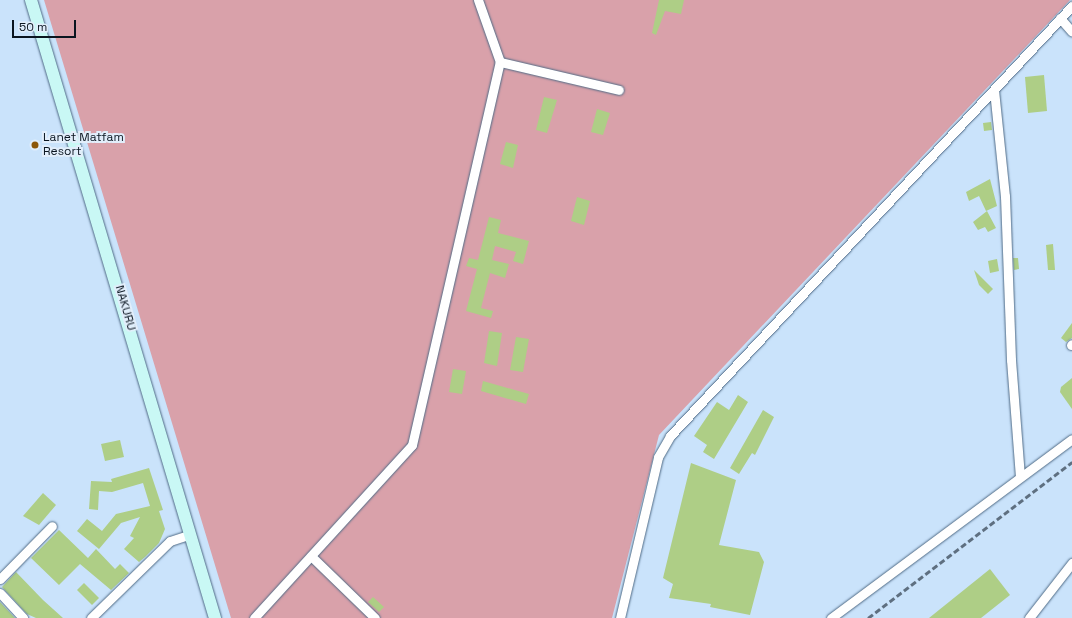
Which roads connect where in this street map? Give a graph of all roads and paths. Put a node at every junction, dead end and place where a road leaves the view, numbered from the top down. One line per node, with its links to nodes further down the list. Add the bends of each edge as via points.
1 (31, 0): 12 (main road, NAKURU)
2 (478, 0): 6 (street)
3 (1072, 6): 4 (street)
4 (1060, 18): 5 (street); 8 (street)
5 (1072, 32)
6 (500, 62): 7 (street); 13 (street, via 412,445)
7 (618, 90)
8 (994, 90): 10 (street, via 1005,196 1011,360); 22 (street, via 662,447)
9 (1072, 439): 10 (street)
10 (1020, 476): 23 (street)
11 (52, 526): 15 (street)
12 (189, 535): 18 (street, via 170,541); 19 (main road, NAKURU)
13 (311, 556): 20 (street); 21 (street)
14 (1072, 562): 24 (street)
15 (0, 579)
16 (0, 593): 17 (street)
17 (23, 618)
18 (91, 618)
19 (215, 618)
20 (254, 618)
21 (375, 618)
22 (620, 618)
23 (831, 618)
24 (1029, 618)

